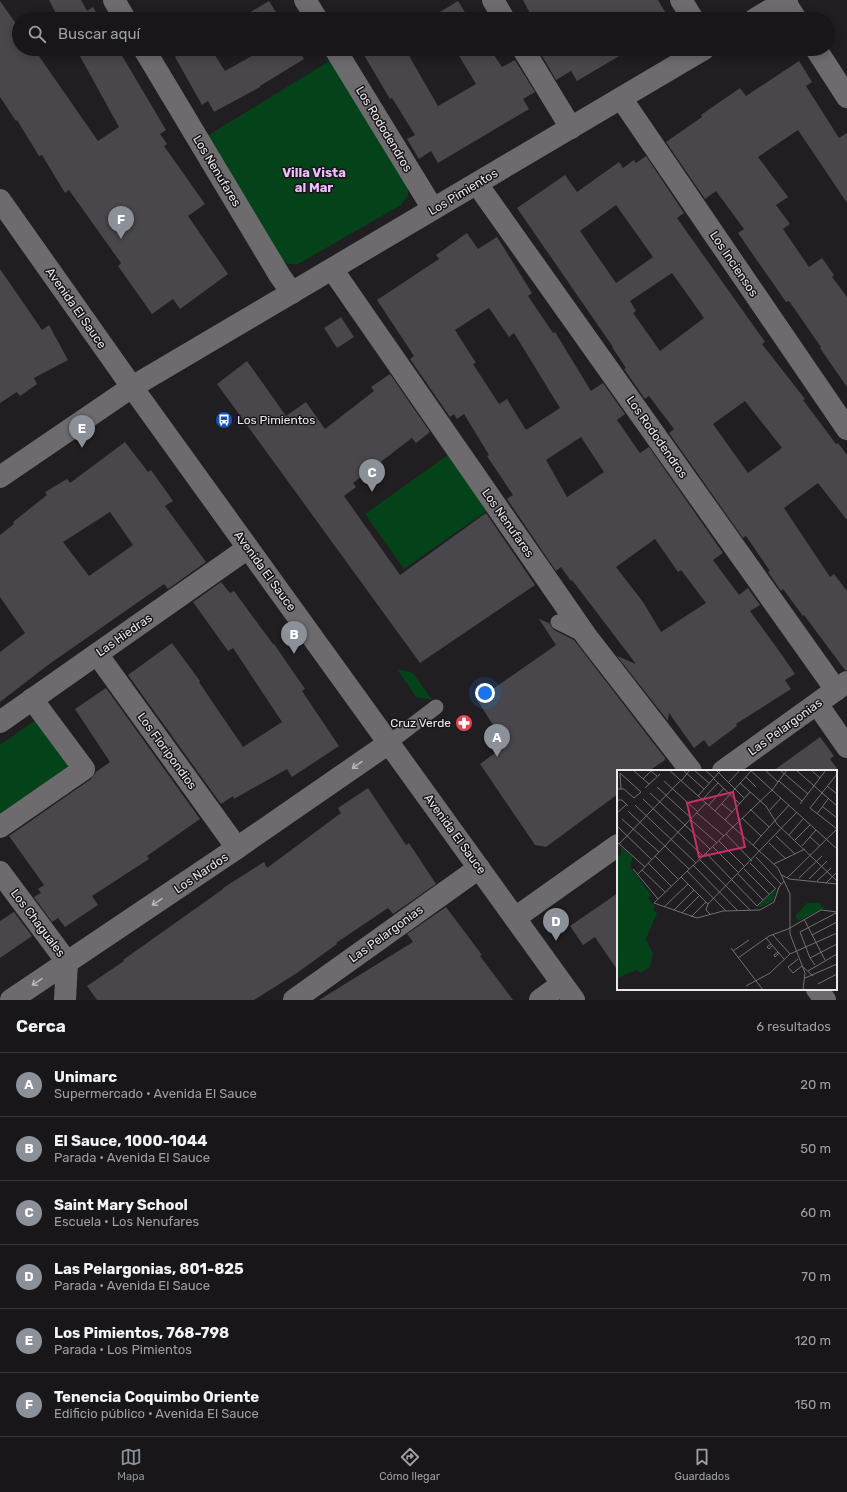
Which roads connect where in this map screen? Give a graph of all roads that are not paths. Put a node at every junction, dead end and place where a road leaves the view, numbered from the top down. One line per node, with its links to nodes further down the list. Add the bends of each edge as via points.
1 (114, 0): 6 (street)
2 (305, 0): 7 (street)
3 (493, 0): 8 (street)
4 (682, 0): 9 (street)
5 (790, 7): 10 (street)
6 (121, 12)
7 (313, 12)
8 (500, 12)
9 (689, 12)
10 (775, 12)
11 (148, 56): 23 (street, Los Nenufares)
12 (339, 56): 21 (street, Los Rododendros)
13 (527, 56): 18 (street)
14 (692, 56): 17 (street, Los Pimientos)
15 (821, 56): 16 (street)
16 (847, 97)
17 (621, 98): 18 (street, Los Pimientos); 25 (street, Los Inciensos)
18 (571, 128): 19 (street, Los Pimientos)
19 (477, 184): 21 (street, Los Pimientos); 31 (street, Los Rododendros)
20 (0, 200): 24 (street, Avenida El Sauce)
21 (433, 209): 22 (street, Los Pimientos)
22 (332, 269): 23 (street, Los Pimientos); 29 (street, Los Nenufares)
23 (292, 293): 24 (street, Los Pimientos)
24 (132, 387): 26 (street, Los Pimientos); 27 (street, Avenida El Sauce)
25 (847, 429)
26 (0, 477)
27 (248, 548): 30 (street, Las Hiedras); 36 (street, Avenida El Sauce)
28 (558, 622): 29 (lane)
29 (587, 637): 38 (street, Los Nenufares)
30 (97, 654): 32 (street, Las Hiedras); 42 (street, Los Floripondios)
31 (842, 686): 33 (street, Las Pelargonias)
32 (32, 700): 35 (street, Las Hiedras); 40 (street, via 84,769)
33 (817, 704): 37 (street); 39 (street, Las Pelargonias)
34 (436, 707): 36 (lane)
35 (0, 722)
36 (388, 743): 42 (street, Los Nardos, one-way to 42); 43 (street, Avenida El Sauce)
37 (847, 746)
38 (689, 770)
39 (724, 770)
40 (0, 827)
41 (617, 846): 45 (street)
42 (237, 848): 46 (street, Los Nardos, one-way to 46)
43 (479, 868): 45 (street, Avenida El Sauce); 51 (street, Las Pelargonias)
44 (0, 872): 46 (street, Los Chaguales)
45 (515, 918): 48 (street, Avenida El Sauce)
46 (67, 962): 49 (street, Los Nardos, one-way to 49); 50 (street, Los Chaguales)
47 (818, 990): 53 (street)
48 (568, 992): 52 (street)
49 (11, 1000)
50 (65, 1000)
51 (294, 1000)
52 (540, 1000)
53 (825, 1000)

